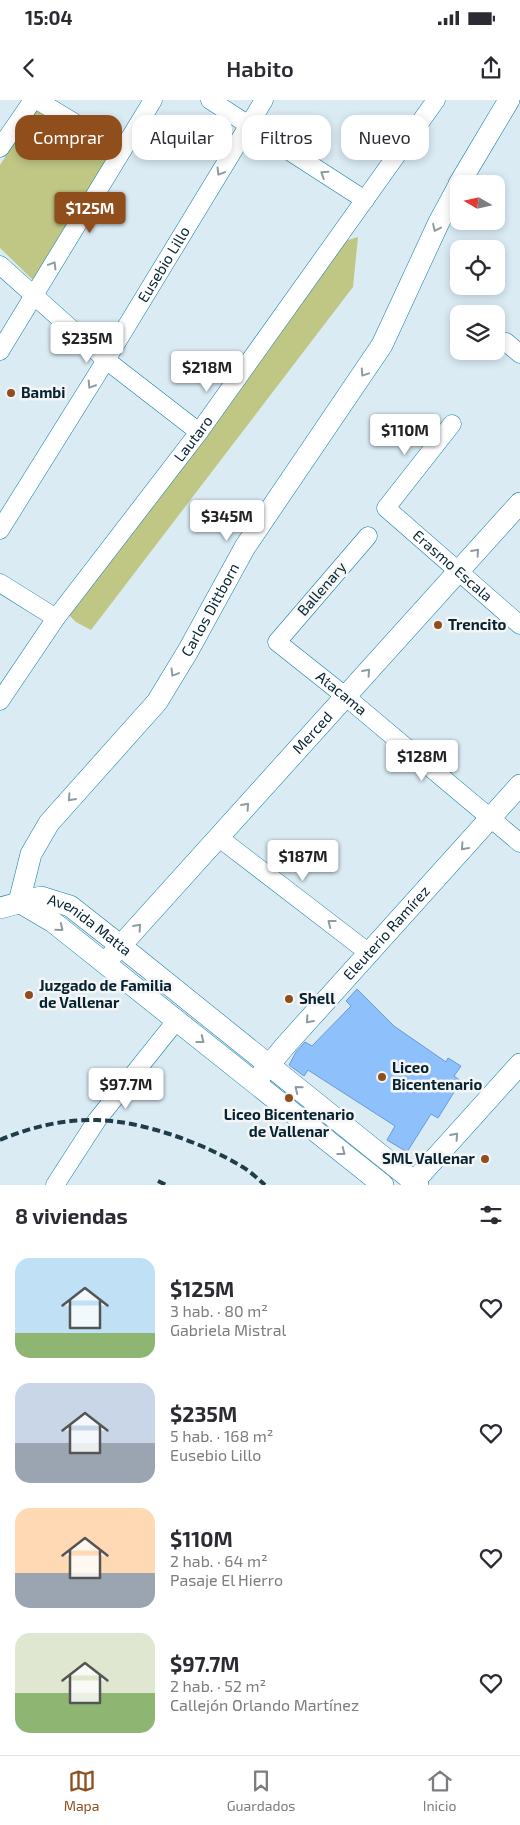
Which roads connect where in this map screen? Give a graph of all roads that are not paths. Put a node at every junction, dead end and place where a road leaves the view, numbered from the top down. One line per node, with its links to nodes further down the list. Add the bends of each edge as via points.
1 (32, 100): 12 (street)
2 (37, 100): 8 (street)
3 (153, 100): 13 (street)
4 (210, 100): 10 (street)
5 (264, 100): 9 (street, Eusebio Lillo)
6 (436, 100): 17 (street, Lautaro)
7 (509, 100): 16 (main road, Carlos Dittborn)
8 (62, 115)
9 (254, 115)
10 (242, 121)
11 (242, 135): 24 (street, Eusebio Lillo, one-way to 24)
12 (0, 148)
13 (122, 148)
14 (115, 160): 20 (street, one-way to 14)
15 (302, 160): 17 (street, one-way to 15)
16 (464, 175)
17 (364, 200): 26 (street, Lautaro)
18 (450, 201): 41 (main road, Carlos Dittborn, one-way to 41, via 382,345 245,547 157,702 49,823 31,854)
19 (0, 265): 20 (street)
20 (35, 295): 22 (street); 24 (street)
21 (506, 342): 23 (street)
22 (0, 351)
23 (520, 354)
24 (106, 360): 26 (street); 28 (street, Eusebio Lillo, one-way to 28)
25 (452, 424): 30 (street, Erasmo Escala, via 386,508)
26 (199, 432): 32 (street, Lautaro)
27 (520, 502): 30 (main road, Merced, one-way to 27)
28 (0, 530)
29 (368, 536): 34 (street, Ballenary)
30 (458, 572): 33 (street, Erasmo Escala); 35 (main road, Merced, one-way to 30)
31 (0, 583): 32 (street)
32 (56, 618): 36 (street, Lautaro)
33 (520, 625)
34 (277, 642): 35 (street, Atacama)
35 (345, 696): 38 (street, Atacama); 39 (main road, Merced, one-way to 35)
36 (0, 701)
37 (520, 785): 38 (main road, Eleuterio Ramírez)
38 (490, 818): 40 (street, Atacama); 43 (main road, Eleuterio Ramírez, one-way to 43)
39 (218, 837): 42 (main road, Merced, one-way to 39); 43 (street, one-way to 39)
40 (520, 844)
41 (10, 905): 42 (main road, Avenida Matta, via 41,897 70,906); 44 (main road, Avenida Matta, one-way to 44, via 53,922)
42 (121, 946): 44 (main road, Merced); 47 (main road, Avenida Matta)
43 (369, 953): 47 (main road, Eleuterio Ramírez, one-way to 47)
44 (105, 963): 45 (main road, Avenida Matta)
45 (176, 1021): 48 (main road, Avenida Matta, one-way to 48); 50 (street, via 97,1120)
46 (520, 1064): 49 (main road, one-way to 46)
47 (269, 1066): 48 (main road, Eleuterio Ramírez); 49 (main road, Avenida Matta, one-way to 47)
48 (254, 1083): 51 (main road, Avenida Matta, one-way to 51)
49 (414, 1184)
50 (56, 1185)
51 (383, 1185)

